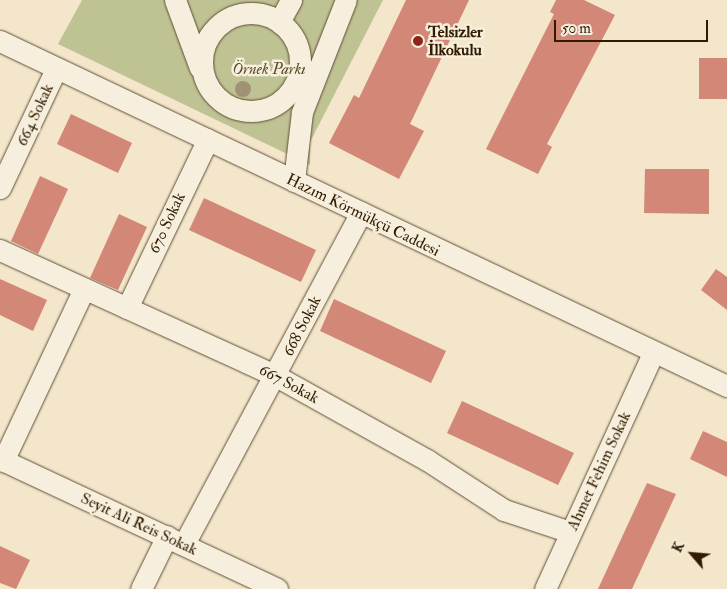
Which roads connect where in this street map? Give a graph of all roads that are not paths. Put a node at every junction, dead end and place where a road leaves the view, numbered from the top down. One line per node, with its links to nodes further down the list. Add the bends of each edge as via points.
1 (175, 0): 7 (street)
2 (292, 0): 4 (street)
3 (346, 0): 8 (street)
4 (279, 22): 7 (street, via 255,13 225,21 206,44); 9 (street, via 296,43 300,66 293,88)
5 (0, 41): 6 (street, Hazım Körmükçü Caddesi)
6 (56, 69): 10 (street, Hazım Körmükçü Caddesi); 12 (street, 664 Sokak)
7 (203, 76): 9 (street, via 215,96 234,109 252,112)
8 (304, 103): 9 (street); 11 (street)
9 (274, 106)
10 (208, 139): 11 (street, Hazım Körmükçü Caddesi); 16 (street, 670 Sokak)
11 (294, 181): 13 (street, Hazım Körmükçü Caddesi)
12 (0, 188)
13 (361, 212): 17 (street, Hazım Körmükçü Caddesi); 18 (street, 668 Sokak)
14 (0, 250): 15 (street, 667 Sokak)
15 (84, 289): 16 (street, 667 Sokak); 20 (street)
16 (127, 308): 18 (street, 667 Sokak)
17 (653, 353): 19 (street, Hazım Körmükçü Caddesi); 21 (street, Ahmet Fehim Sokak)
18 (276, 376): 21 (street, 667 Sokak, via 427,460 504,510); 22 (street, 668 Sokak)
19 (727, 386)
20 (2, 460): 22 (street, Seyit Ali Reis Sokak)
21 (570, 532): 25 (street, Ahmet Fehim Sokak)
22 (176, 540): 23 (street, 668 Sokak); 24 (street, Seyit Ali Reis Sokak)
23 (141, 589)
24 (278, 589)
25 (545, 589)

